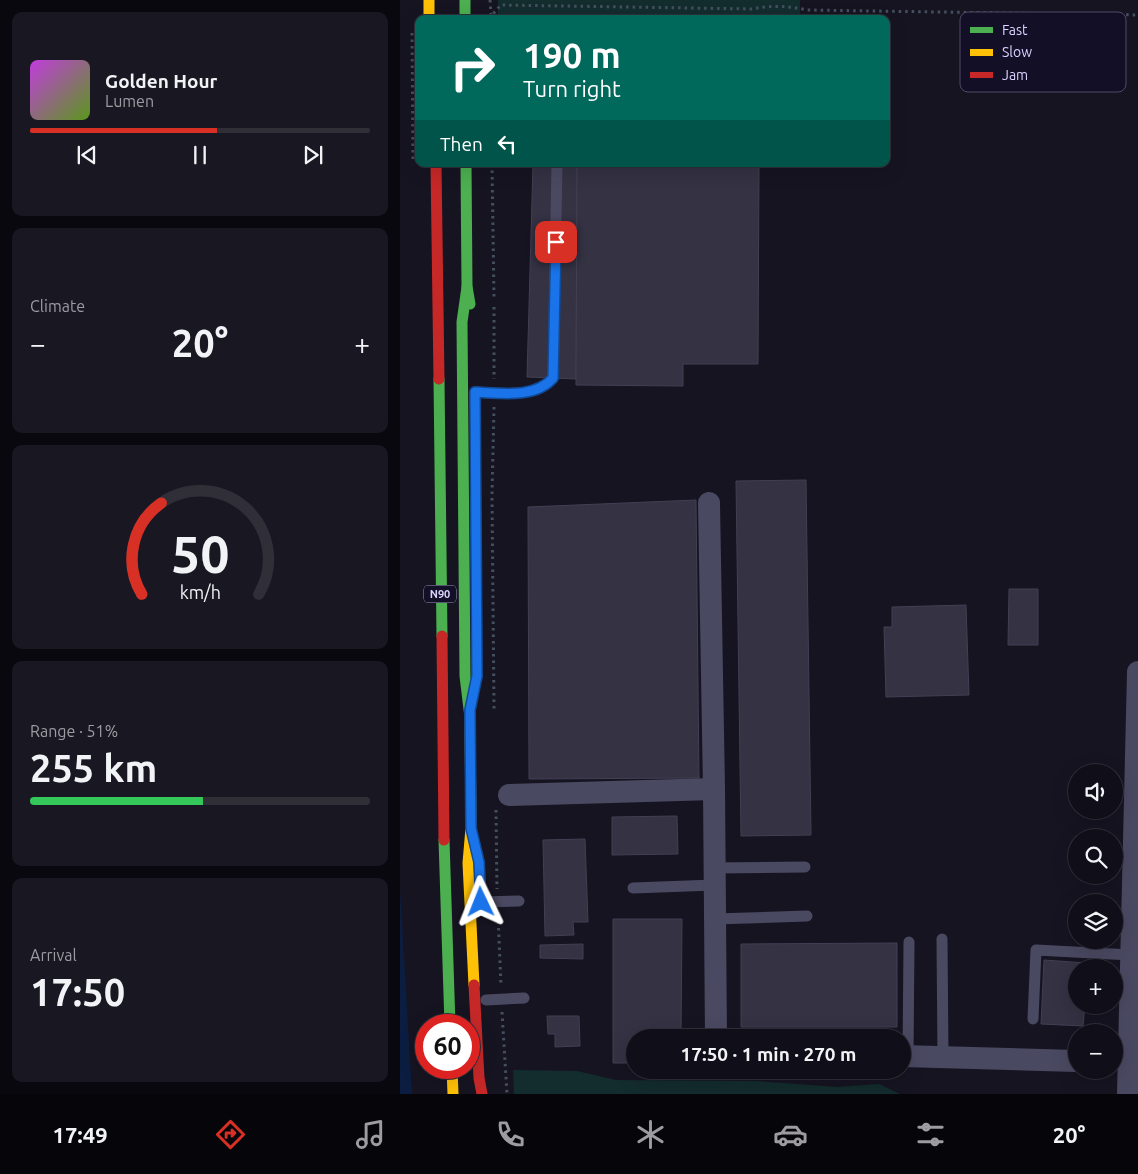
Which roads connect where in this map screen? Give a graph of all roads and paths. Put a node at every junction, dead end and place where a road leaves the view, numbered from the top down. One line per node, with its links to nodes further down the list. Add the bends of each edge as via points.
1 (429, 0): 5 (main road)
2 (465, 0): 6 (main road)
3 (490, 0): 7 (path)
4 (960, 12): 8 (path, via 795,7 501,5)
5 (430, 15)
6 (465, 15)
7 (491, 15)
8 (493, 15)
9 (436, 167): 40 (main road, N90, via 444,844)
10 (466, 167): 13 (main road, N90)
11 (492, 167): 16 (path)
12 (557, 167): 16 (lane, via 553,378 547,385 526,393)
13 (467, 287): 14 (main road); 20 (main road, N90, via 462,322 465,676)
14 (474, 343)
15 (475, 392): 16 (lane)
16 (494, 392): 21 (path)
17 (709, 503): 22 (street)
18 (1138, 672): 36 (street)
19 (477, 676): 20 (main road)
20 (470, 710): 24 (main road, N90)
21 (494, 715)
22 (714, 789): 23 (street); 26 (street)
23 (502, 802): 30 (path)
24 (471, 828): 29 (main road, via 479,862); 52 (main road, N90, via 468,863)
25 (805, 867): 26 (lane)
26 (714, 877): 27 (lane); 32 (street)
27 (633, 888)
28 (519, 901): 30 (lane)
29 (481, 902): 30 (lane); 34 (main road)
30 (498, 902): 38 (path)
31 (807, 916): 32 (lane)
32 (714, 919): 42 (street)
33 (942, 939): 46 (lane)
34 (483, 942)
35 (909, 942): 43 (lane)
36 (1131, 955): 41 (lane, via 1036,950); 44 (street)
37 (524, 998): 38 (lane)
38 (501, 999): 39 (lane); 54 (path)
39 (486, 1000)
40 (450, 1014)
41 (1033, 1019)
42 (716, 1029)
43 (906, 1029)
44 (1123, 1041)
45 (911, 1056): 46 (street)
46 (943, 1057): 47 (street)
47 (1068, 1061)
48 (1123, 1071): 55 (street)
49 (491, 1078): 53 (main road)
50 (452, 1079): 51 (main road)
51 (453, 1094)
52 (482, 1094)
53 (489, 1094)
54 (507, 1094)
55 (1128, 1094)

